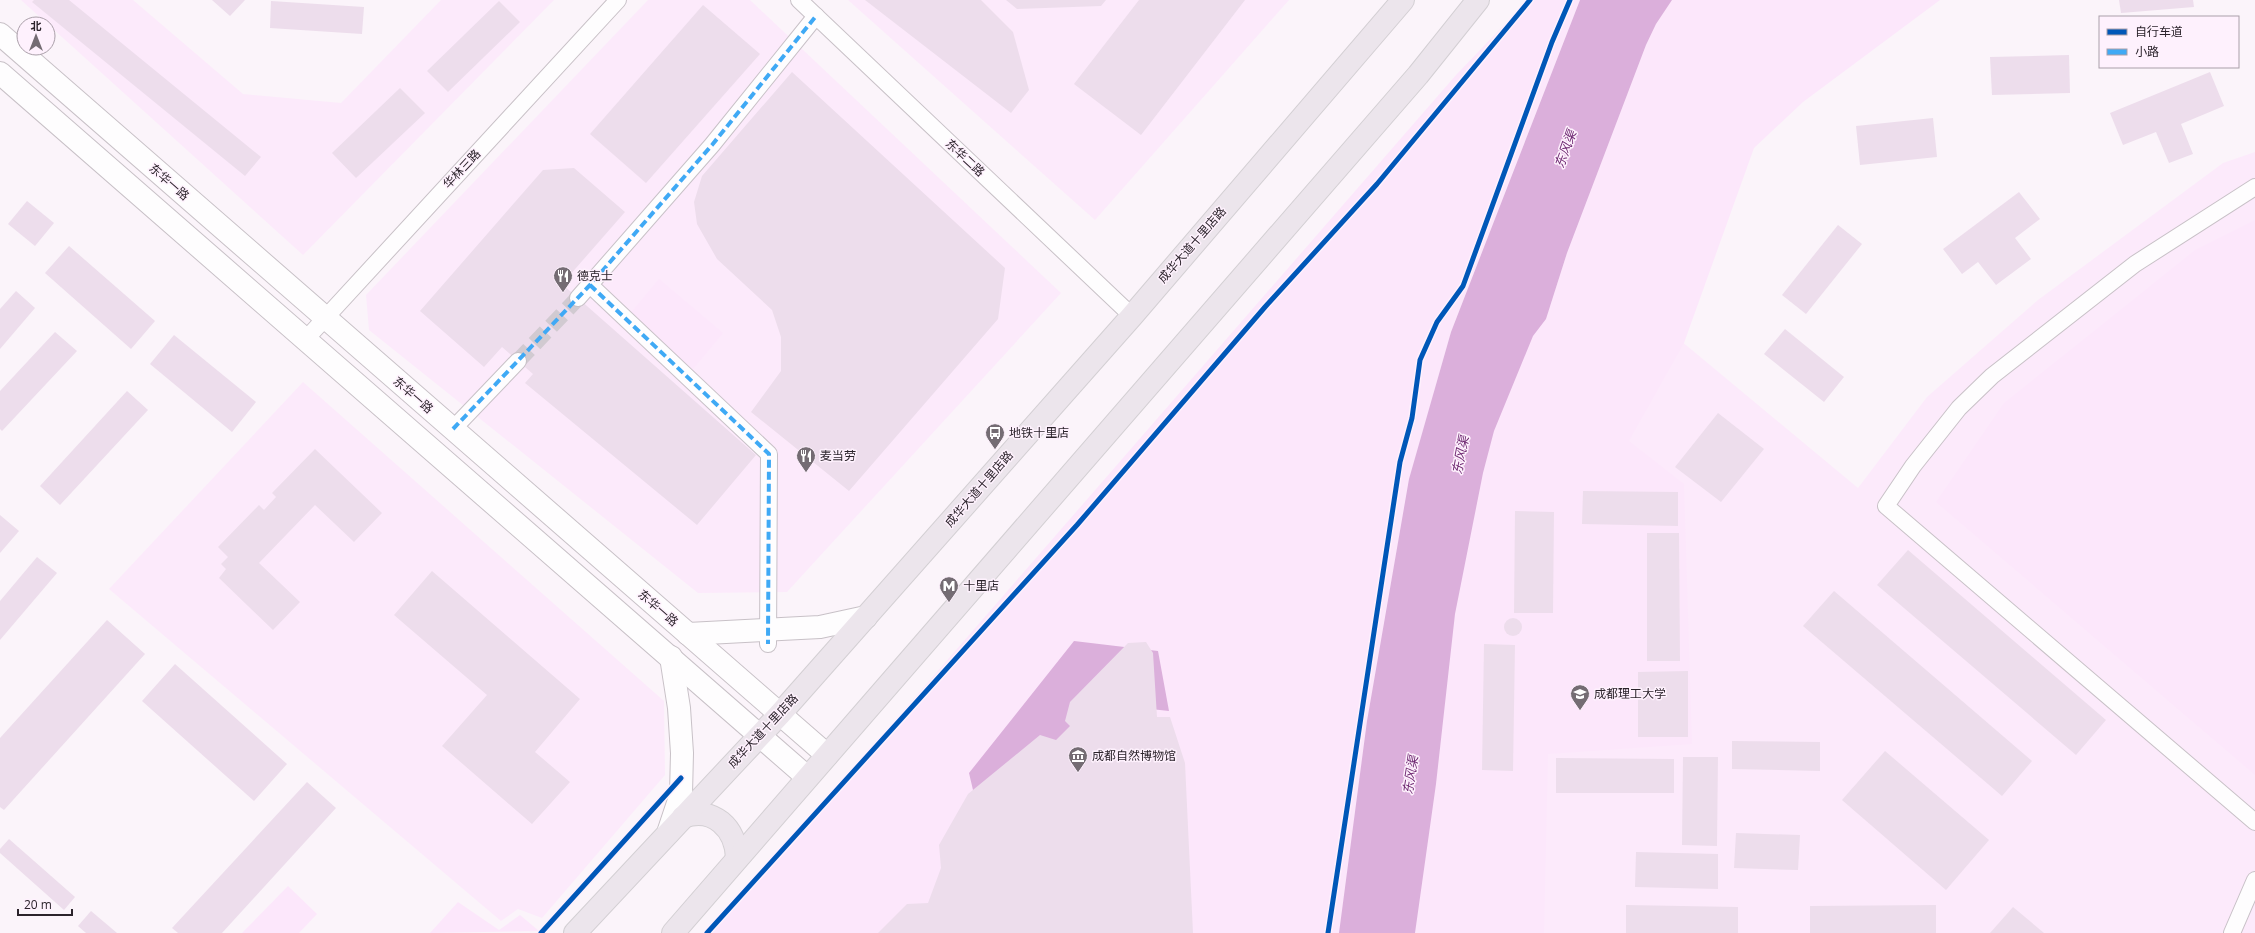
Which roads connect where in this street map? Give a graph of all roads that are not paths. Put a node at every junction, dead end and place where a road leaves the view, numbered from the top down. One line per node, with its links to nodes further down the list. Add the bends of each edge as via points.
1 (618, 0): 12 (street, 华林三路)
2 (799, 0): 5 (street, 东华二路)
3 (1403, 0): 11 (main road, 成华大道十里店路)
4 (1478, 0): 22 (main road, via 1418,75)
5 (816, 16): 9 (street, via 712,145); 11 (street, 东华二路)
6 (0, 34): 12 (street, 东华一路)
7 (0, 73): 13 (street)
8 (2255, 187): 24 (street, via 2135,264 1992,376 1959,408 1913,466 1886,506)
9 (590, 285): 10 (street); 18 (street, via 769,454)
10 (578, 298)
11 (1132, 316): 16 (main road, 成华大道十里店路)
12 (325, 318): 13 (street, 华林三路); 15 (street, 东华一路)
13 (306, 339): 19 (street)
14 (518, 361): 15 (street)
15 (453, 429): 17 (street, 东华一路)
16 (866, 617): 18 (street); 20 (main road, 成华大道十里店路)
17 (688, 634): 18 (street); 20 (street, 东华一路)
18 (768, 637)
19 (670, 657): 21 (street); 25 (street, via 679,708 682,753 681,794)
20 (780, 714): 21 (main road, 成华大道十里店路); 22 (street, 东华一路)
21 (760, 736): 23 (street); 25 (main road, 成华大道十里店路)
22 (827, 755): 23 (main road)
23 (808, 777): 26 (main road)
24 (2255, 822)
25 (676, 825): 26 (main road, via 694,813 713,816 730,831 737,846); 28 (main road, 成华大道十里店路)
26 (737, 858): 29 (main road)
27 (2255, 880): 30 (street)
28 (575, 933)
29 (672, 933)
30 (2232, 933)

